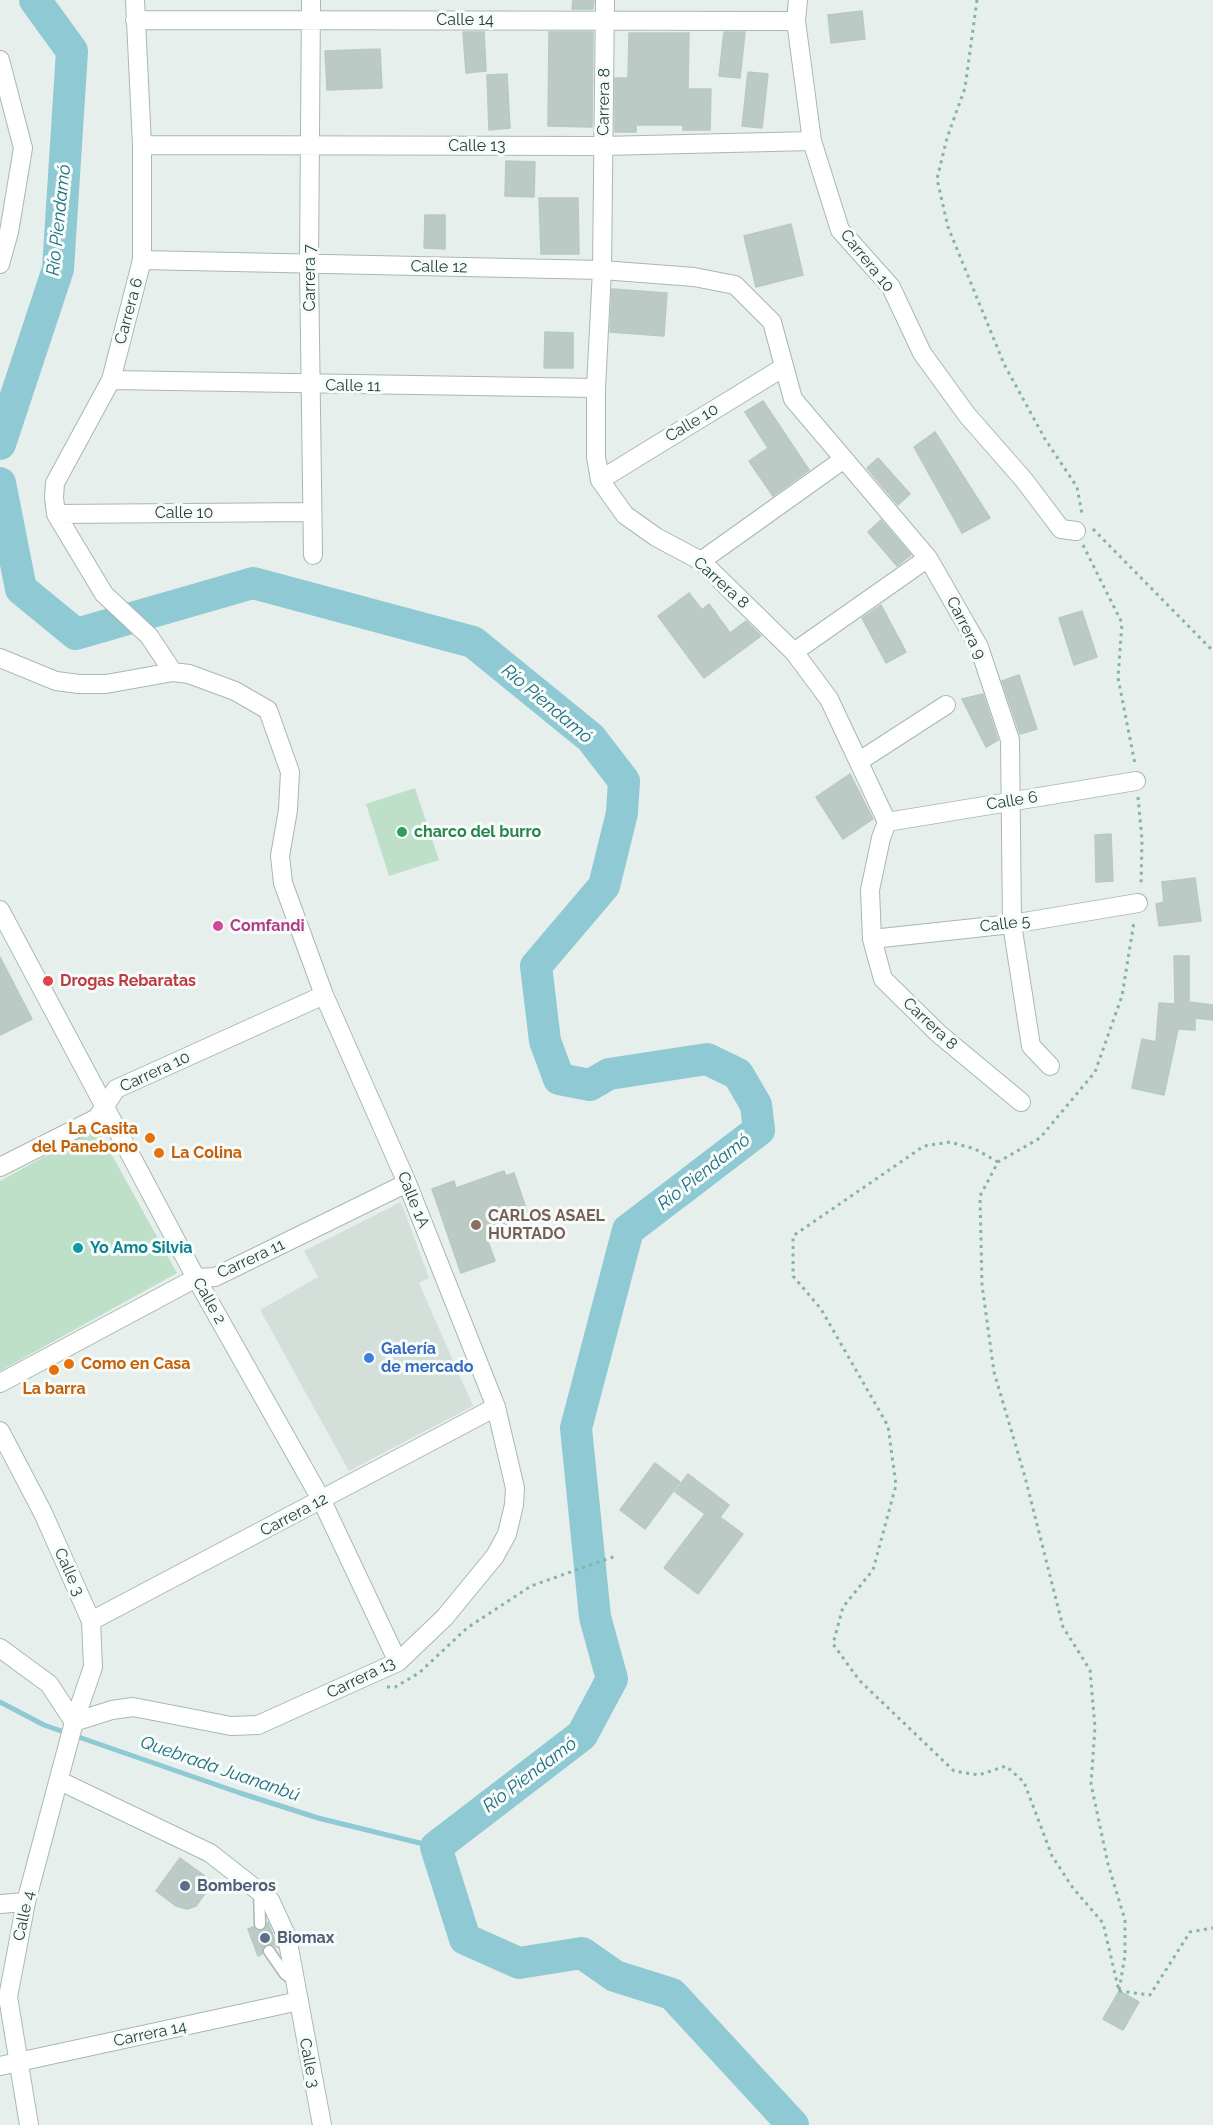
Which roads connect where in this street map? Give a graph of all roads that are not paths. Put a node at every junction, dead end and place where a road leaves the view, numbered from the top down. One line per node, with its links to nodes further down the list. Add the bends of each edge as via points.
1 (135, 0): 5 (street, Carrera 6)
2 (311, 0): 6 (street, Carrera 7)
3 (605, 0): 7 (street, Carrera 8)
4 (798, 0): 8 (street, Carrera 10)
5 (135, 20): 6 (street, Calle 14); 12 (street, Carrera 6)
6 (311, 20): 7 (street, Calle 14); 13 (street, Carrera 7)
7 (605, 20): 8 (street, Calle 14); 14 (street, Carrera 8)
8 (796, 21): 11 (street, Carrera 10)
9 (0, 60): 10 (street)
10 (3, 80): 16 (street, via 23,148)
11 (812, 141): 14 (street, Calle 13); 28 (street, Carrera 10, via 840,230 891,287 922,352 966,415 1061,529)
12 (142, 145): 13 (street, Calle 13); 15 (street, Carrera 6)
13 (311, 146): 14 (street, Calle 13); 17 (street, Carrera 7)
14 (603, 146): 18 (street, Carrera 8)
15 (142, 260): 17 (street, Calle 12); 21 (street, Carrera 6)
16 (0, 264)
17 (309, 265): 18 (street, Calle 12); 22 (street, Carrera 7)
18 (602, 270): 19 (street, Calle 12); 23 (street, Carrera 8)
19 (735, 285): 20 (street, Carrera 9, via 772,322)
20 (784, 367): 24 (street, Carrera 9, via 793,399); 25 (street, Calle 10)
21 (111, 380): 22 (street, Calle 11); 27 (street, Carrera 6, via 55,483)
22 (311, 385): 23 (street, Calle 11); 26 (street, Carrera 7)
23 (596, 388): 25 (street, Carrera 8)
24 (844, 459): 30 (street, Carrera 9); 31 (street)
25 (600, 480): 31 (street, Carrera 8, via 625,515)
26 (311, 512): 27 (street, Calle 10); 29 (street, Carrera 7)
27 (56, 514): 34 (street, Carrera 6, via 104,594 149,636)
28 (1080, 525)
29 (313, 555)
30 (928, 558): 32 (street); 38 (street, Carrera 9, via 979,647 1010,740)
31 (701, 561): 32 (street, Carrera 8)
32 (794, 652): 36 (street, Carrera 8, via 829,699)
33 (0, 658): 34 (street, via 56,681 79,684 106,684)
34 (173, 672): 44 (street, Calle 1A, via 235,691 268,710 290,772 280,856 283,884)
35 (946, 705): 36 (street)
36 (861, 760): 39 (street, Carrera 8)
37 (1136, 782): 38 (street, Calle 6)
38 (1009, 801): 39 (street, Calle 6); 42 (street, Carrera 9)
39 (887, 822): 43 (street, Carrera 8, via 870,890)
40 (1138, 903): 42 (street, Calle 5)
41 (0, 910): 47 (street, Calle 2)
42 (1012, 924): 43 (street, Calle 5); 45 (street, Carrera 9, via 1031,1046)
43 (872, 939): 46 (street, Carrera 8, via 883,979 939,1034)
44 (324, 995): 47 (street, Carrera 10, via 116,1089); 49 (street, Calle 1A)
45 (1050, 1066)
46 (1021, 1102)
47 (104, 1107): 48 (street, Carrera 10, via 97,1118); 50 (street, Calle 2)
48 (0, 1167)
49 (406, 1183): 50 (street, Carrera 11, via 215,1277); 52 (street, Calle 1A)
50 (196, 1278): 51 (street, Carrera 11); 54 (street, Calle 2)
51 (0, 1383)
52 (496, 1407): 54 (street, Carrera 12); 57 (street, Carrera 13, via 514,1488 507,1534 495,1556 445,1617)
53 (0, 1431): 55 (street, Calle 3, via 43,1513)
54 (322, 1501): 55 (street, Carrera 12); 57 (street, Calle 2)
55 (91, 1621): 58 (street, Calle 3, via 93,1667)
56 (0, 1648): 58 (street, via 49,1684)
57 (398, 1662): 58 (street, Carrera 13, via 258,1725 231,1726 133,1707 112,1710)
58 (73, 1725): 59 (street, Calle 4)
59 (61, 1776): 60 (street, Calle 3, via 210,1853); 61 (street, Calle 4)
60 (259, 1889): 63 (lane); 65 (street, Calle 3, via 270,1900 287,1937)
61 (26, 1902): 62 (street); 67 (street, Calle 4, via 8,1997)
62 (0, 1904)
63 (260, 1924)
64 (269, 1951): 65 (lane, via 285,1974)
65 (296, 1982): 66 (street, Calle 3)
66 (299, 2001): 67 (street, Carrera 14); 70 (street, Calle 3)
67 (18, 2063): 68 (street, Carrera 14); 69 (street, Calle 4)
68 (0, 2066)
69 (29, 2125)
70 (322, 2125)

